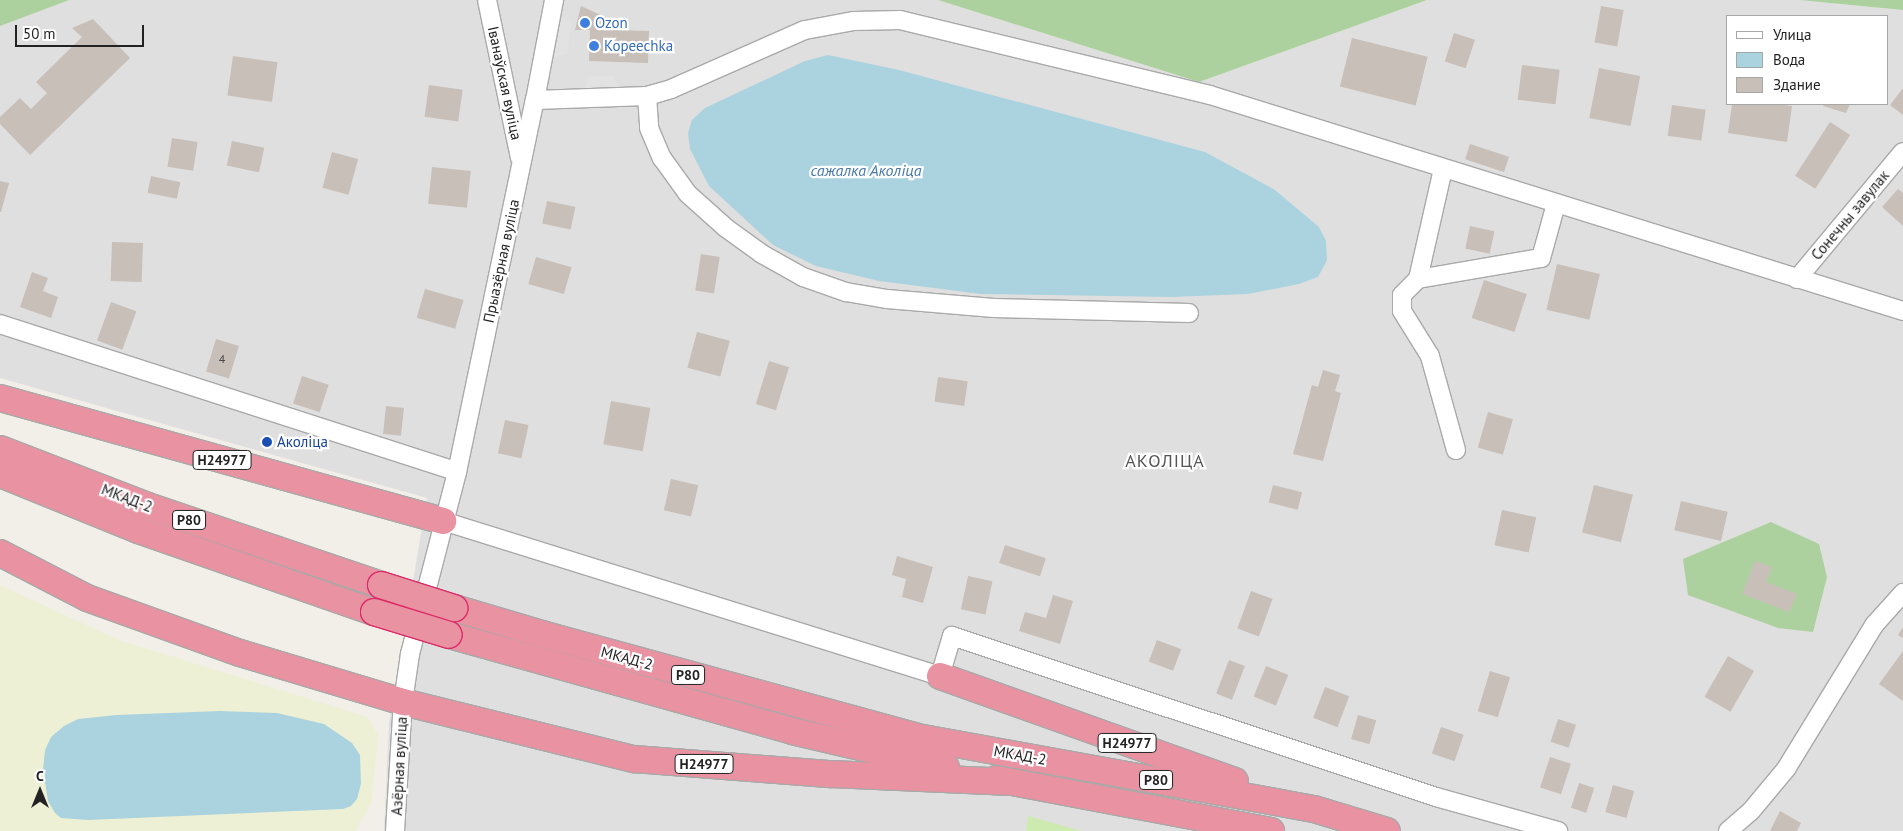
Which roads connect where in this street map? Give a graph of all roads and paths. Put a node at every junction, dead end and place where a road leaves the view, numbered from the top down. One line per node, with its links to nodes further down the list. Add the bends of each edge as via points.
1 (487, 0): 6 (street, Іванаўская вуліца)
2 (554, 0): 4 (street, Прыазёрная вуліца)
3 (646, 96): 4 (street); 7 (street, via 671,89 805,30 854,20 900,20 1210,95); 12 (street, via 649,128 662,158 688,194 762,254 803,277 846,292 887,299 994,308)
4 (536, 100): 6 (street, Прыазёрная вуліца)
5 (1903, 152): 10 (street, Сонечны завулак)
6 (522, 166): 17 (street, Прыазёрная вуліца)
7 (1443, 170): 8 (street); 9 (street)
8 (1556, 204): 9 (street, via 1541,258); 10 (street)
9 (1418, 279): 16 (street, via 1402,295 1402,311 1430,356)
10 (1797, 279): 11 (street)
11 (1903, 312)
12 (1189, 313)
13 (0, 324): 17 (street)
14 (0, 398): 19 (highway, Н24977)
15 (0, 449): 25 (highway, МКАД-2 / Р80, bridge, via 148,506 381,585 552,637 923,738)
16 (1456, 450)
17 (457, 472): 19 (street, Прыазёрная вуліца)
18 (0, 474): 24 (highway, Р80, bridge, via 138,530 449,635 792,731)
19 (443, 521): 22 (street, Н24977); 23 (street, Азёрная вуліца, via 410,654)
20 (0, 553): 23 (highway, Н24977, via 87,598 240,653)
21 (1903, 593): 30 (street, via 1875,624 1786,769 1751,811)
22 (940, 676): 25 (highway, Н24977); 29 (street, via 952,636 1436,797)
23 (403, 702): 24 (highway, Н24977, via 634,759 831,774); 26 (street, Азёрная вуліца)
24 (1012, 782): 27 (highway, Р80)
25 (1314, 809): 28 (highway, МКАД-2 / Р80)
26 (396, 831)
27 (1271, 831)
28 (1387, 831)
29 (1558, 831)
30 (1728, 831)

